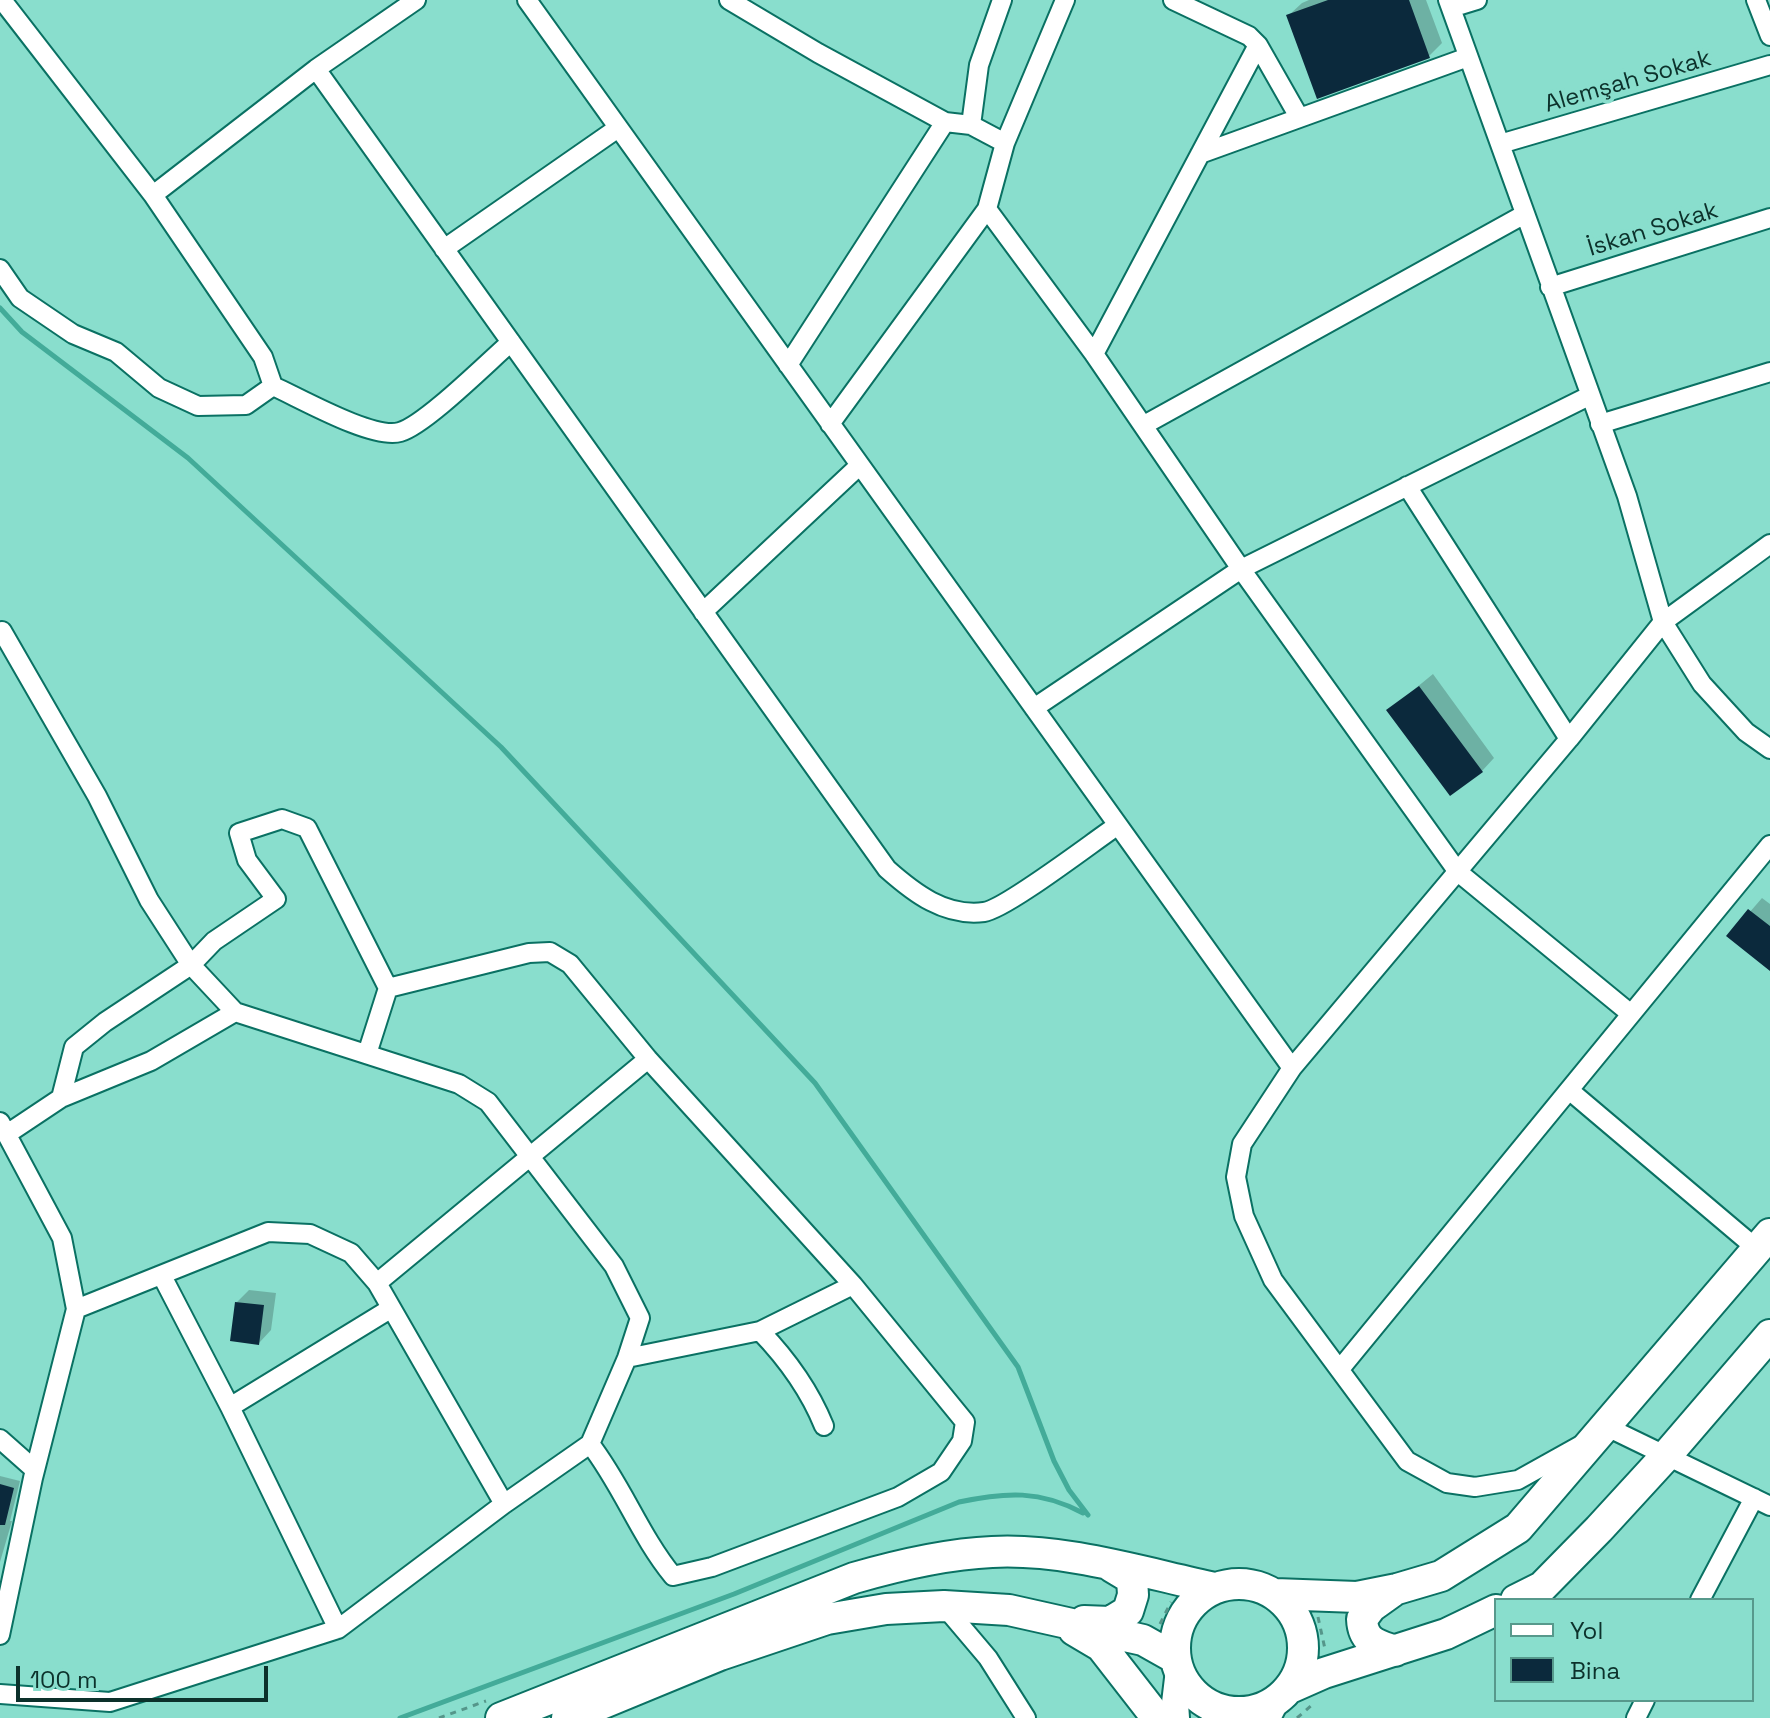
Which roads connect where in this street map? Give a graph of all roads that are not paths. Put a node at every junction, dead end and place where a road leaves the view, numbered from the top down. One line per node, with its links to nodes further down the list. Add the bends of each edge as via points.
1 (416, 0): 16 (street)
2 (527, 0): 20 (street)
3 (729, 0): 11 (street)
4 (1002, 0): 19 (street, via 979,65)
5 (1065, 0): 21 (street)
6 (1173, 0): 13 (street, via 1223,21)
7 (1477, 0): 10 (street)
8 (1756, 0): 12 (street)
9 (4, 1): 24 (street)
10 (1449, 4): 14 (street)
11 (750, 6): 18 (street)
12 (1770, 36)
13 (1258, 45): 17 (street); 23 (street)
14 (1468, 57): 17 (street); 22 (street)
15 (1770, 65): 22 (street, Alemşah Sokak)
16 (316, 69): 24 (street); 28 (street)
17 (1299, 117): 23 (street)
18 (945, 122): 19 (street); 33 (street)
19 (971, 125): 21 (street)
20 (618, 128): 28 (street); 33 (street)
21 (1005, 143): 25 (street)
22 (1500, 144): 26 (street)
23 (1200, 154): 32 (street)
24 (153, 195): 35 (street, via 263,357)
25 (987, 209): 32 (street); 37 (street)
26 (1525, 214): 30 (street); 39 (street)
27 (1770, 218): 30 (street, İskan Sokak)
28 (444, 249): 31 (street)
29 (0, 269): 35 (street, via 30,305 73,334 116,352 159,388 198,406 246,405)
30 (1550, 287): 36 (street)
31 (511, 342): 35 (street, via 419,422 399,433 351,423); 44 (street)
32 (1094, 354): 39 (street)
33 (788, 365): 37 (street)
34 (1770, 372): 38 (street)
35 (273, 386)
36 (1589, 396): 38 (street); 41 (street)
37 (830, 424): 40 (street)
38 (1600, 424): 45 (street)
39 (1144, 425): 43 (street)
40 (860, 465): 44 (street); 47 (street)
41 (1407, 486): 43 (street); 48 (street)
42 (1770, 544): 45 (street)
43 (1241, 569): 47 (street); 52 (street)
44 (703, 612): 50 (street, via 887,869 932,903 986,912)
45 (1663, 622): 48 (street); 49 (street, via 1702,684 1746,732)
46 (1, 631): 53 (street, via 97,796 149,900)
47 (1034, 708): 50 (street)
48 (1569, 739): 52 (street)
49 (1770, 749)
50 (1118, 825): 59 (street)
51 (1770, 845): 56 (street)
52 (1458, 872): 56 (street); 59 (street)
53 (191, 965): 54 (street, via 214,941 276,899 247,860 239,833 282,819 307,828); 55 (street); 61 (street, via 74,1047)
54 (388, 988): 57 (street); 58 (street, via 550,952 570,964)
55 (235, 1012): 57 (street); 61 (street, via 151,1061)
56 (1631, 1014): 60 (street)
57 (367, 1054): 63 (street, via 459,1084 488,1102)
58 (648, 1059): 63 (street); 67 (street)
59 (1292, 1068): 73 (street, via 1242,1144 1236,1177 1244,1216 1273,1280)
60 (1569, 1090): 64 (street); 73 (street)
61 (61, 1098): 62 (street)
62 (4, 1128): 68 (street, via 62,1238)
63 (531, 1157): 66 (street); 72 (street, via 614,1266 634,1305 640,1318)
64 (1764, 1241): 76 (main road)
65 (162, 1276): 66 (street, via 268,1232 310,1234 338,1246); 68 (street); 74 (street)
66 (377, 1283): 69 (street)
67 (853, 1285): 70 (street); 78 (street, via 965,1422 962,1441 941,1472 898,1497 712,1567 673,1576)
68 (76, 1309): 80 (street)
69 (390, 1309): 74 (street); 82 (street)
70 (760, 1331): 72 (street); 75 (street, via 813,1398)
71 (1770, 1335): 79 (main road)
72 (627, 1358): 78 (street)
73 (1340, 1369): 76 (street, via 1407,1461 1447,1483 1475,1487 1518,1480)
74 (230, 1407): 92 (street)
75 (824, 1426)
76 (1607, 1427): 79 (street); 86 (main road, via 1518,1528 1441,1576)
77 (0, 1439): 80 (street)
78 (590, 1444): 82 (street)
79 (1666, 1456): 81 (street); 87 (main road, via 1542,1587)
80 (35, 1470): 93 (street)
81 (1762, 1502): 88 (street)
82 (504, 1504): 92 (street)
83 (1112, 1567): 84 (main road); 91 (main road, via 1132,1579 1128,1611 1110,1622); 98 (main road, via 1060,1555 993,1551 905,1563)
84 (1220, 1580): 85 (main road); 95 (main road, via 1183,1616 1176,1636)
85 (1271, 1587): 86 (main road, via 1357,1597); 97 (main road, via 1301,1627 1304,1649 1300,1669)
86 (1397, 1589): 94 (main road, via 1362,1619 1370,1642)
87 (1520, 1598)
88 (1701, 1598)
89 (944, 1606): 91 (main road, via 1009,1610); 99 (main road, via 827,1619 720,1655); 100 (street, via 988,1658)
90 (1494, 1611): 94 (main road)
91 (1058, 1621): 95 (main road, via 1143,1640); 101 (main road, via 1101,1646)
92 (338, 1629): 96 (street, via 110,1702)
93 (0, 1635)
94 (1395, 1651): 97 (main road, via 1332,1671)
95 (1177, 1664): 97 (main road, via 1195,1695 1213,1707 1255,1711); 102 (main road)
96 (0, 1694)
97 (1278, 1703)
98 (493, 1709)
99 (567, 1718)
100 (1026, 1718)
101 (1157, 1718)
102 (1176, 1718)

